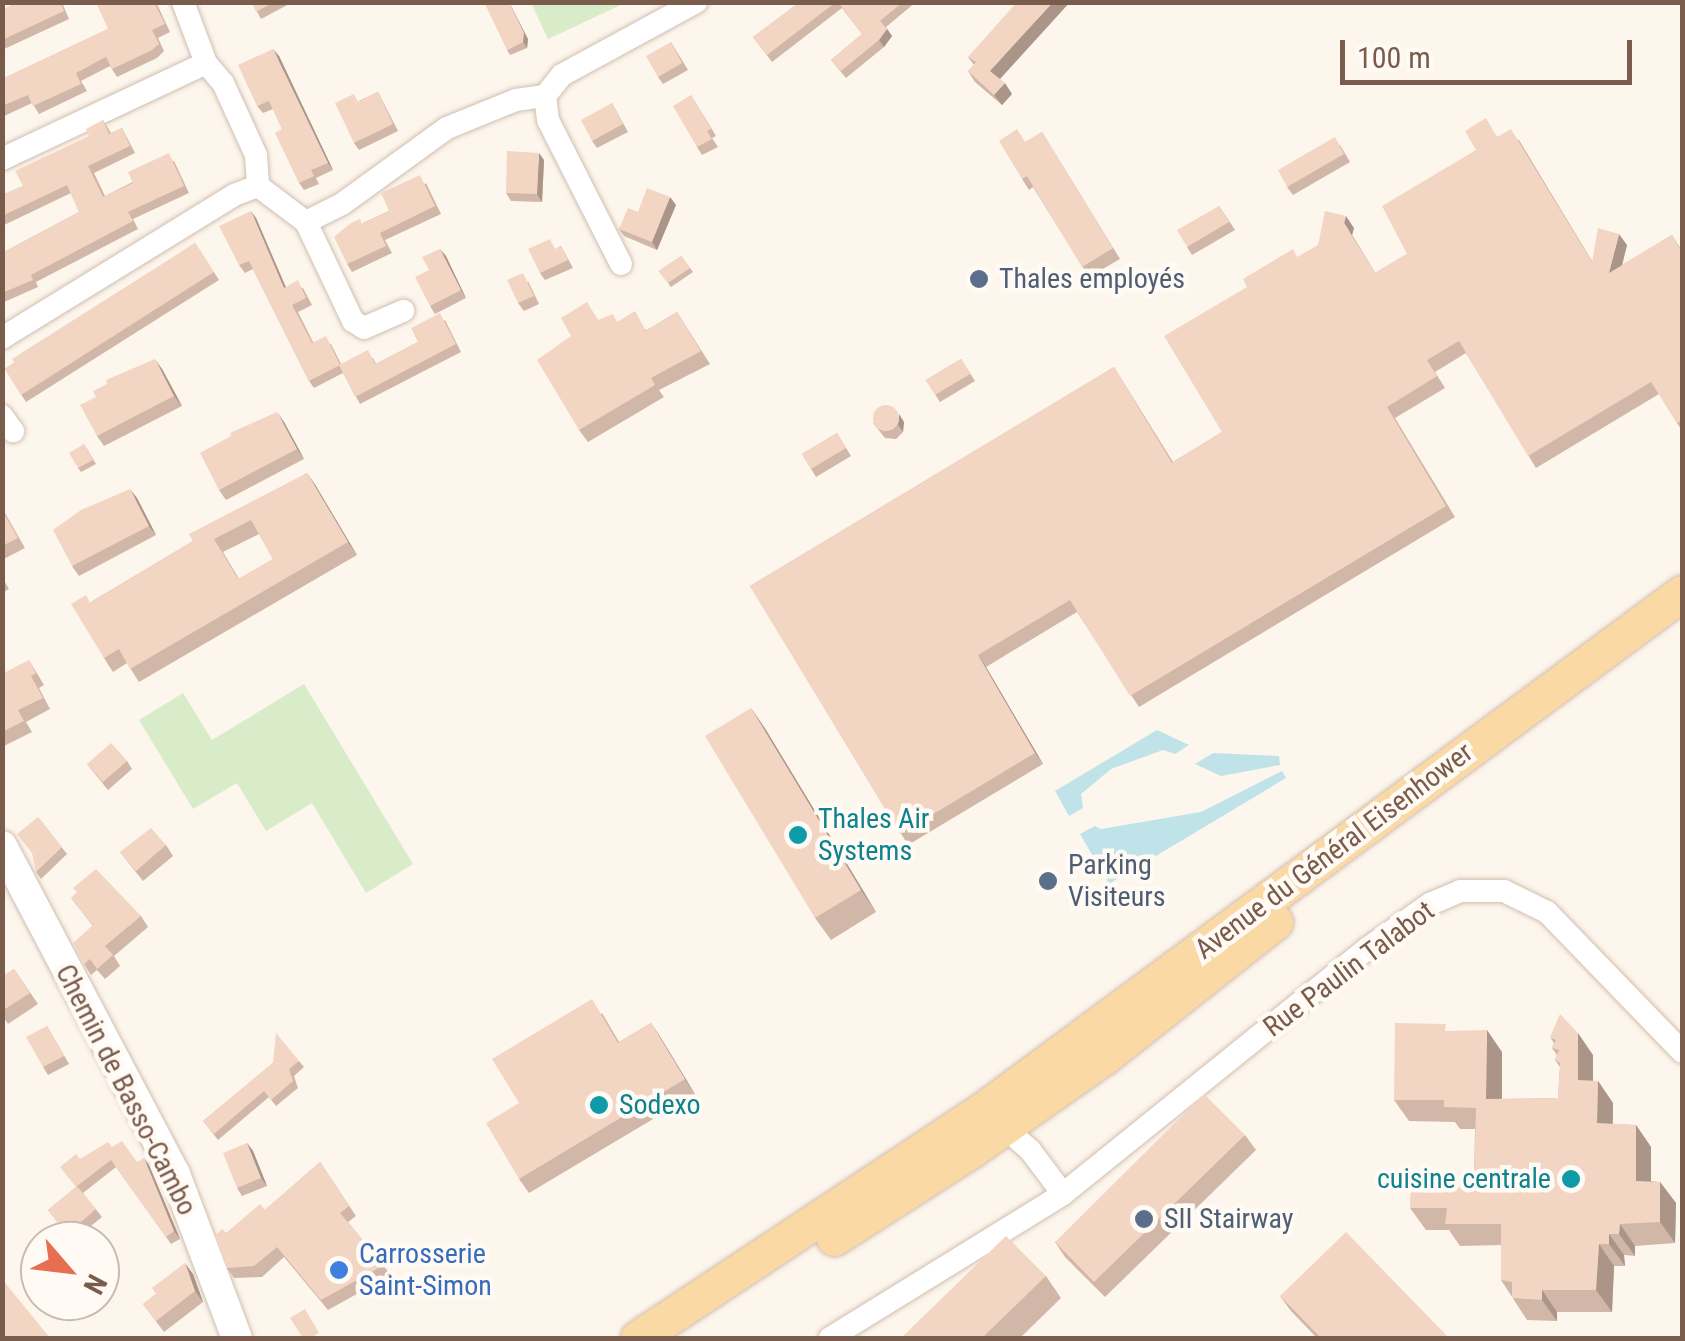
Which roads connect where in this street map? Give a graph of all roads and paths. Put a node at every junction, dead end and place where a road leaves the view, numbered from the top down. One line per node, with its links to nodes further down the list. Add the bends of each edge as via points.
1 (183, 2): 3 (street)
2 (696, 2): 4 (street, via 562,75)
3 (206, 63): 5 (street); 6 (street, via 223,83 256,156)
4 (545, 96): 7 (street, via 516,100 430,138 342,204); 8 (street, via 548,120)
5 (2, 159)
6 (258, 186): 7 (street); 10 (street)
7 (306, 222): 9 (street, via 352,321 364,328)
8 (621, 264)
9 (403, 310)
10 (2, 338)
11 (1682, 593): 15 (main road, Avenue du Général Eisenhower, via 1041,1066)
12 (1682, 614): 15 (main road, Avenue du Général Eisenhower, via 1368,846 1206,978)
13 (2, 846): 17 (street, Chemin de Basso-Cambo, via 176,1174)
14 (1682, 1052): 16 (street, Rue Paulin Talabot, via 1546,912 1504,891 1460,890 1368,948)
15 (995, 1118): 16 (street); 18 (main road, Avenue du Général Eisenhower); 19 (main road, Avenue du Général Eisenhower, via 941,1169)
16 (1063, 1194): 20 (street, Rue Paulin Talabot)
17 (237, 1338)
18 (638, 1338)
19 (670, 1338)
20 (830, 1338)

